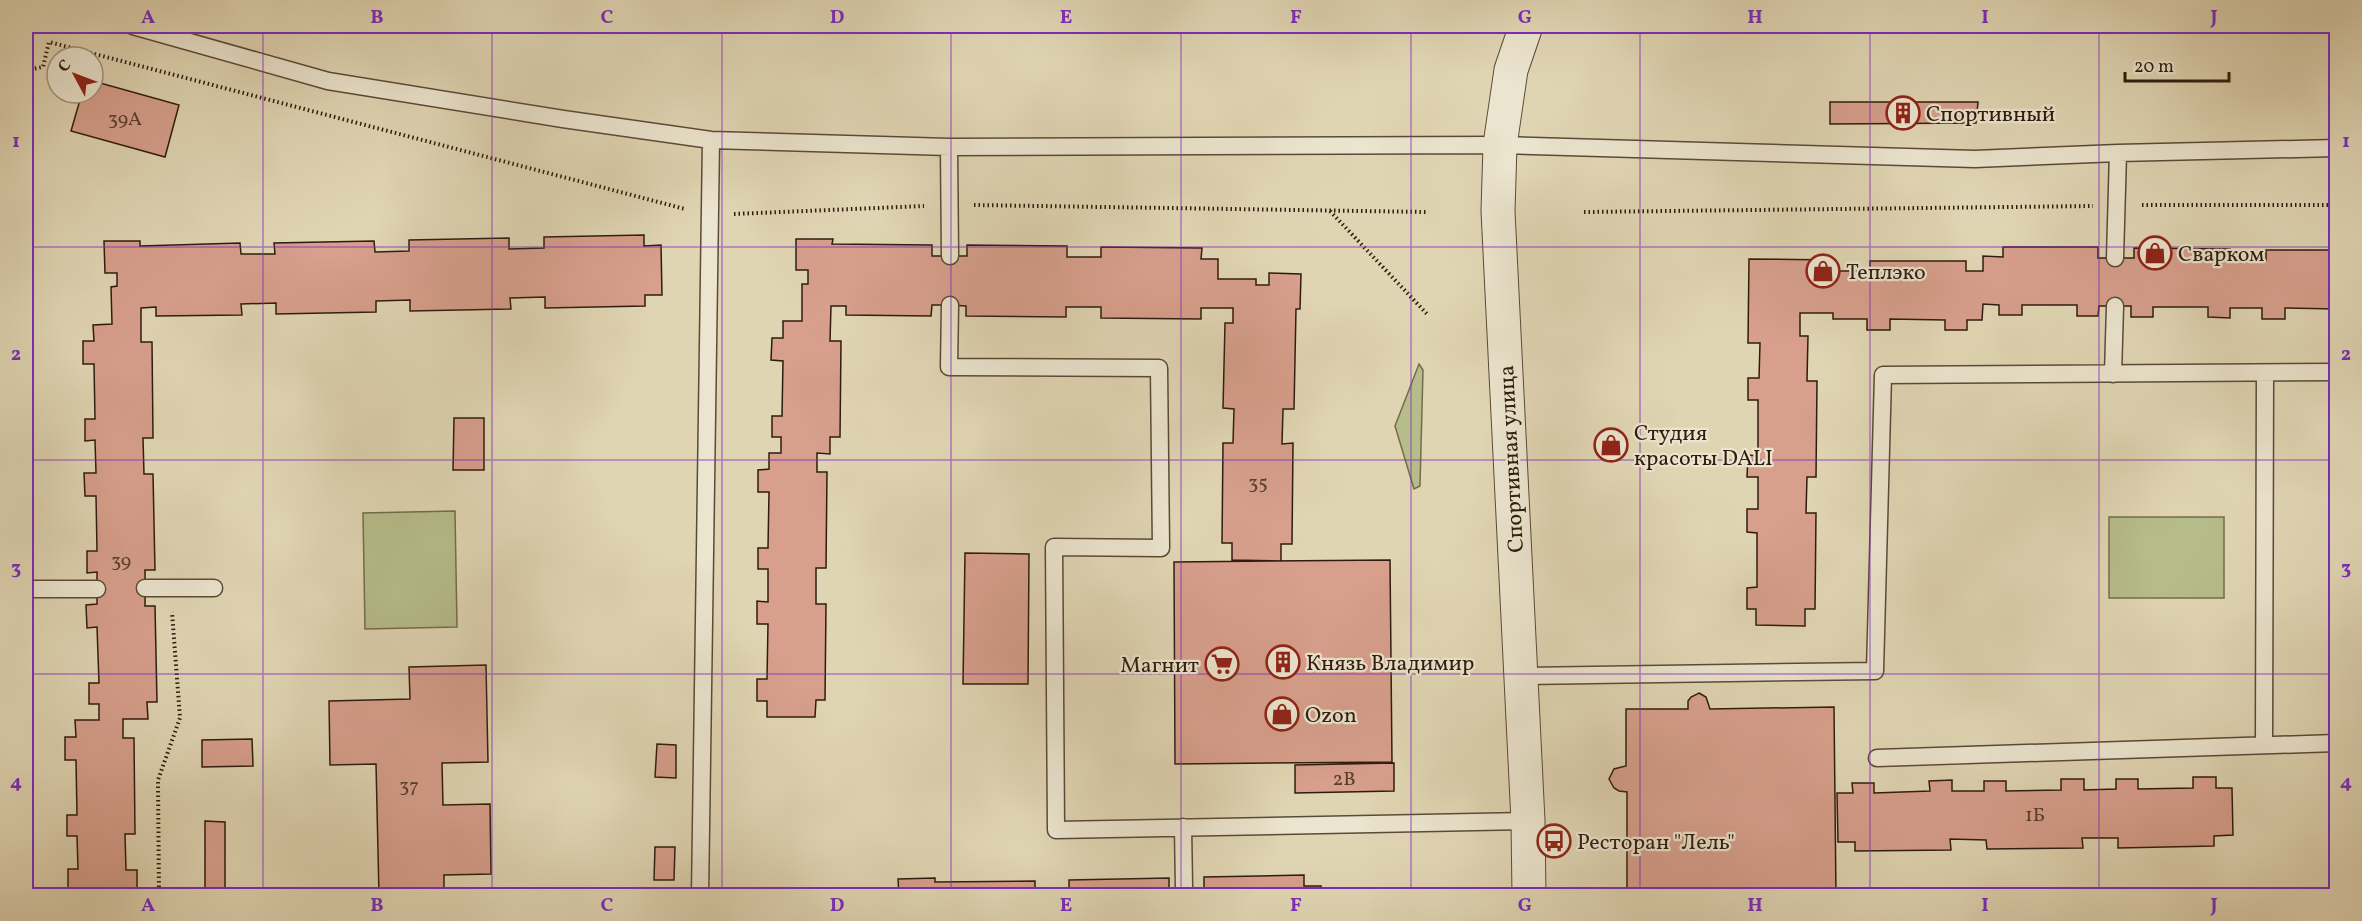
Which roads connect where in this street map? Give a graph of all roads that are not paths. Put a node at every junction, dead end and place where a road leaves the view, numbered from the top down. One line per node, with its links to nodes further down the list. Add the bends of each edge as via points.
1 (133, 26): 3 (lane, via 328,81)
2 (1526, 26): 4 (street, Спортивная улица, via 1511,70)
3 (711, 140): 5 (lane); 26 (lane)
4 (1500, 145): 5 (lane); 7 (lane, via 1975,159); 19 (street, Спортивная улица, via 1498,212)
5 (949, 147): 8 (lane)
6 (2337, 148): 7 (lane)
7 (2118, 153): 9 (lane)
8 (950, 256)
9 (2115, 258)
10 (950, 305): 24 (lane, via 950,367 1159,368 1161,548 1054,547 1056,830)
11 (2115, 306): 14 (lane)
12 (2337, 372): 13 (lane)
13 (2265, 373): 14 (lane); 21 (lane)
14 (2113, 374): 19 (lane, via 1883,375 1875,671)
15 (145, 588): 16 (lane)
16 (214, 588)
17 (26, 589): 18 (lane)
18 (97, 589)
19 (1521, 676): 23 (street, Спортивная улица)
20 (2337, 743): 21 (lane)
21 (2264, 745): 22 (lane)
22 (1877, 758)
23 (1528, 821): 24 (lane); 27 (street, Спортивная улица)
24 (1183, 827): 25 (lane)
25 (1184, 888)
26 (700, 896)
27 (1529, 896)

